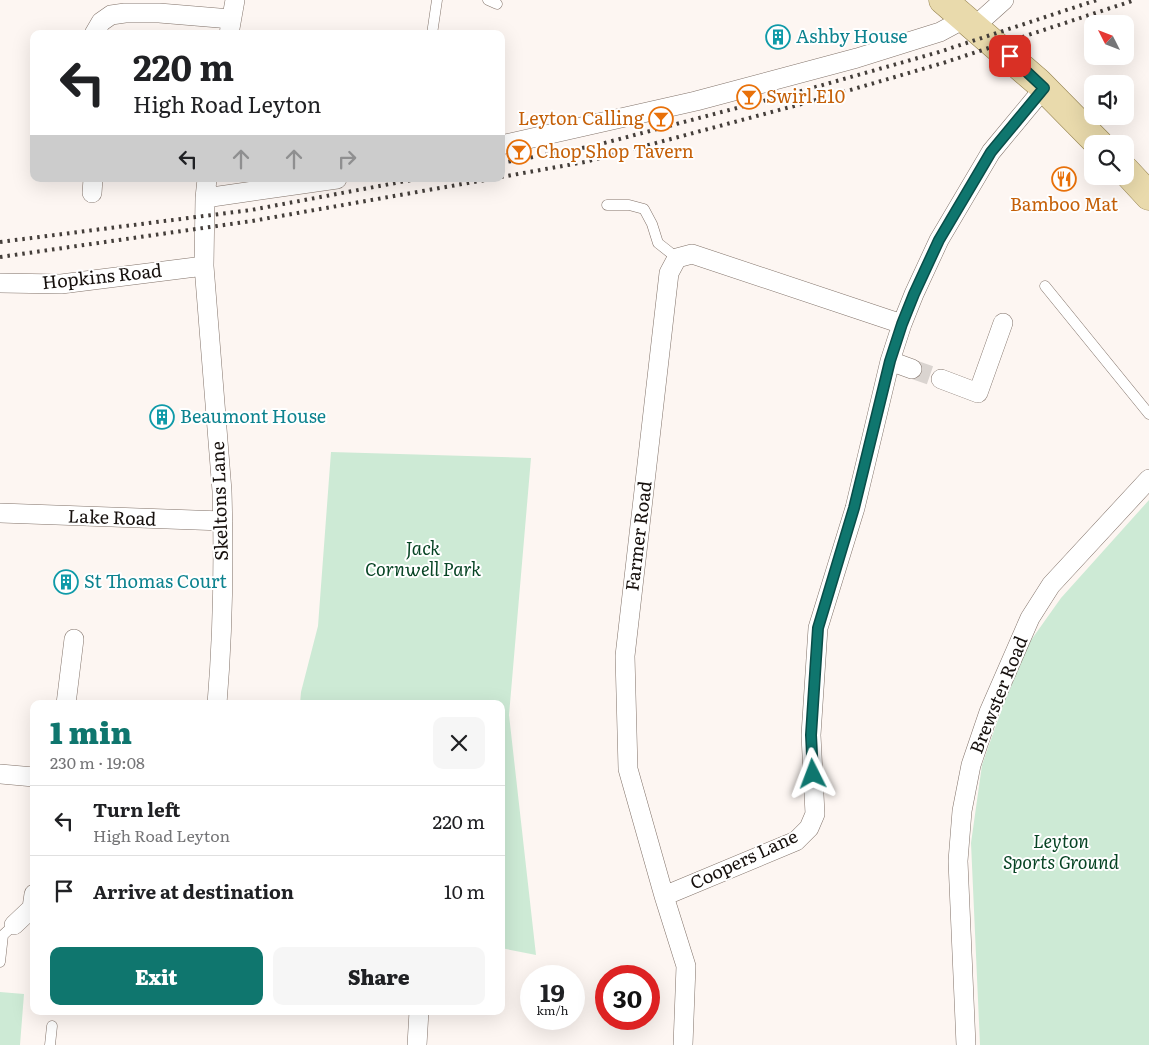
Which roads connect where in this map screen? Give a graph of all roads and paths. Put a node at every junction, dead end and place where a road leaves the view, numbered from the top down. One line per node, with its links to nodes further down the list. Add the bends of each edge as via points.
1 (235, 0): 6 (street)
2 (437, 0): 8 (lane)
3 (943, 0): 5 (main road)
4 (1004, 0): 5 (street)
5 (970, 22): 9 (main road); 11 (street, via 857,58 696,101)
6 (230, 27): 7 (street, via 159,13 126,13 111,15)
7 (96, 30)
8 (433, 30)
9 (1044, 88): 10 (main road); 23 (street, Coopers Lane, via 991,152 939,240)
10 (1089, 135)
11 (505, 145)
12 (1134, 179): 15 (main road)
13 (207, 182): 16 (street, Skeltons Lane)
14 (316, 182): 16 (street)
15 (1148, 193)
16 (205, 198): 19 (street, Skeltons Lane)
17 (607, 205): 18 (lane, via 644,209 658,243)
18 (677, 258): 23 (street, via 692,254); 36 (street, Farmer Road, via 669,273 625,656 628,769)
19 (204, 266): 20 (street, Hopkins Road, via 61,284); 30 (street, Skeltons Lane)
20 (0, 283)
21 (1045, 286): 27 (lane)
22 (1003, 323): 26 (street, via 978,393)
23 (902, 324): 24 (street, Coopers Lane)
24 (890, 361): 25 (street); 36 (street, Coopers Lane, via 854,508 818,628 811,735 815,814 809,828 796,841)
25 (912, 369)
26 (941, 380)
27 (1149, 414)
28 (1149, 479): 45 (street, Brewster Road, via 1051,584 1030,618 989,712 971,764 962,812 958,861)
29 (0, 513): 30 (street, Lake Road)
30 (223, 521): 33 (street, Skeltons Lane)
31 (74, 639): 32 (street)
32 (66, 700)
33 (217, 700)
34 (0, 774): 35 (street)
35 (30, 777)
36 (664, 896): 44 (street, Farmer Road, via 686,966)
37 (30, 910): 38 (street)
38 (14, 925): 39 (lane, via 3,936)
39 (0, 962)
40 (419, 1015): 43 (street)
41 (52, 1026): 42 (lane)
42 (50, 1045)
43 (417, 1045)
44 (683, 1045)
45 (966, 1045)

